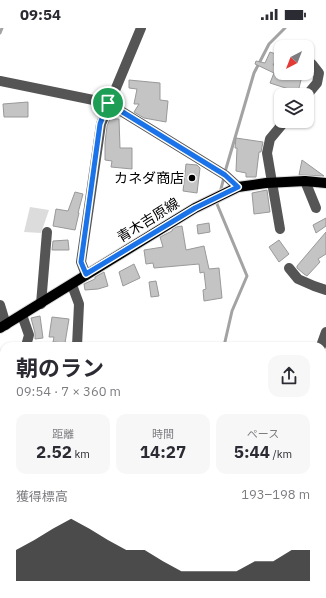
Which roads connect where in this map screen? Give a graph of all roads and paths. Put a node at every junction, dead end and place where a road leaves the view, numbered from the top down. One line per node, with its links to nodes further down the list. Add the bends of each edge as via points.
1 (141, 28): 5 (street)
2 (314, 67): 4 (street, via 319,73)
3 (0, 81): 5 (street)
4 (313, 88)
5 (108, 103): 10 (street, via 225,175); 15 (street, via 100,124 81,262)
6 (280, 128): 8 (street, via 270,139 267,153)
7 (305, 181): 8 (main road, 青木吉原線); 9 (main road, 青木吉原線); 11 (street)
8 (271, 183): 10 (main road, 青木吉原線); 12 (street)
9 (326, 183)
10 (238, 187): 15 (main road, 青木吉原線, via 195,208)
11 (316, 208)
12 (280, 229)
13 (47, 232): 18 (street)
14 (289, 268): 17 (street, via 298,279)
15 (86, 274): 16 (main road, 青木吉原線)
16 (72, 285): 18 (main road, 青木吉原線); 24 (street, via 79,304)
17 (326, 290)
18 (41, 304): 20 (main road, 青木吉原線)
19 (0, 305): 21 (street)
20 (22, 315): 21 (main road, 青木吉原線); 23 (street, via 29,335)
21 (3, 326)
22 (326, 332): 25 (street)
23 (27, 342)
24 (78, 342)
25 (322, 342)

